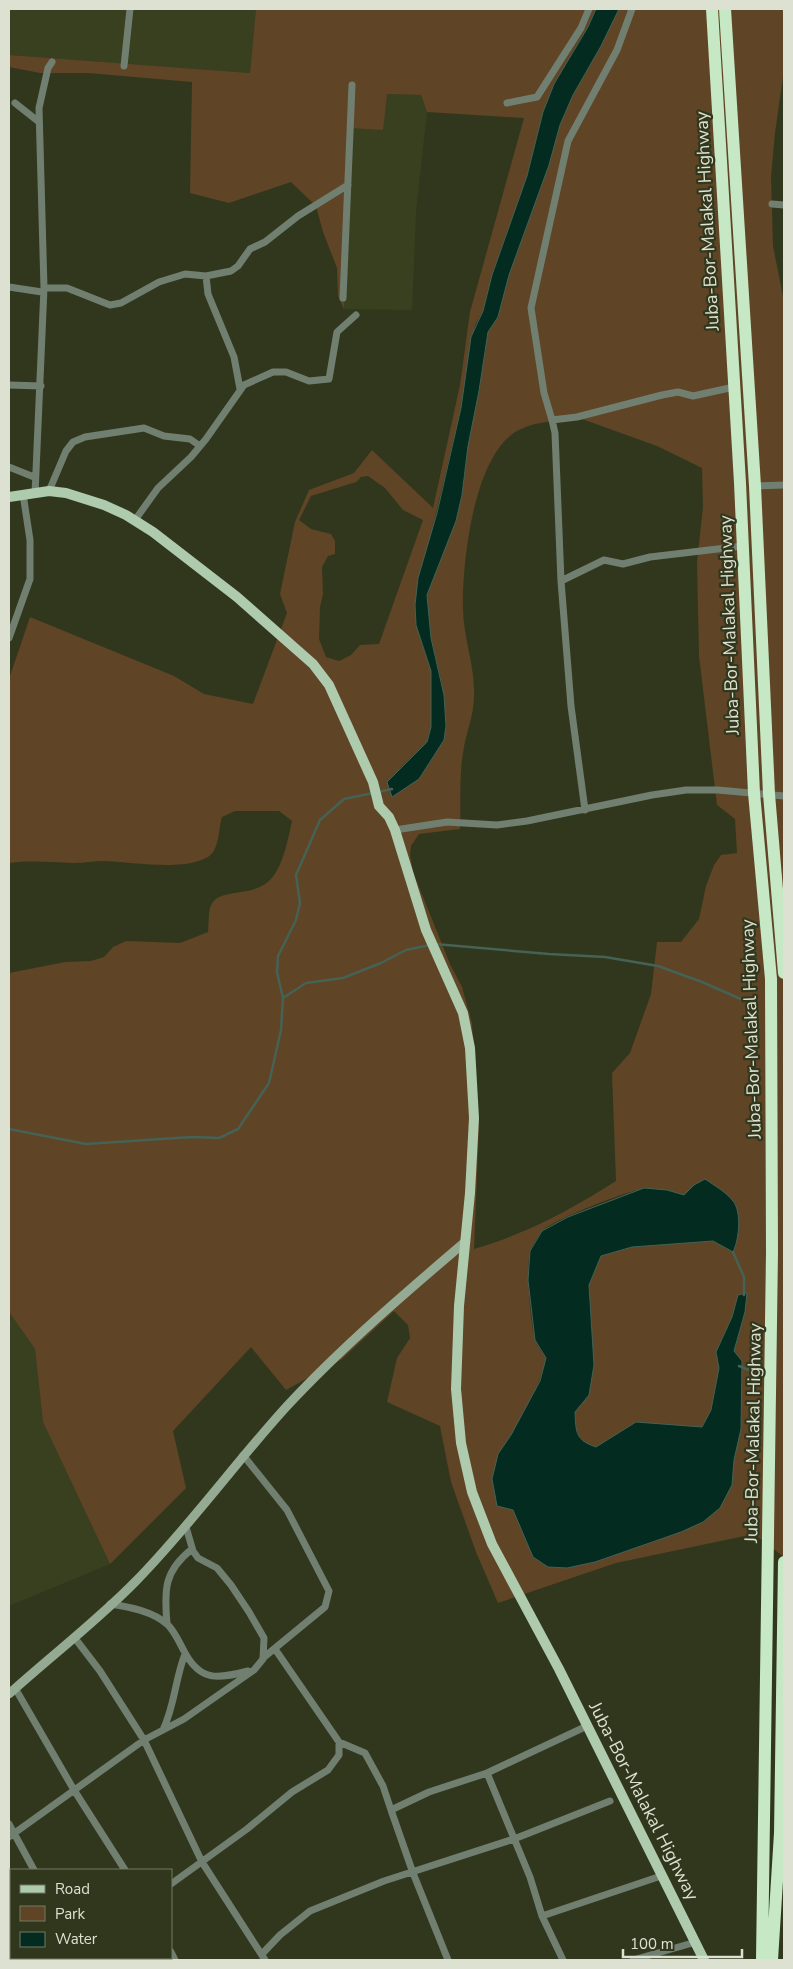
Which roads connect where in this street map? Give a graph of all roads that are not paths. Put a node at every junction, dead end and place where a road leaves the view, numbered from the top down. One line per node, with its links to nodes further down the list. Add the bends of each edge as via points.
1 (130, 9): 7 (street)
2 (589, 9): 10 (street, via 581,28 536,97)
3 (632, 9): 24 (street, via 616,50 568,141 531,308 544,393)
4 (712, 9): 22 (highway, Juba-Bor-Malakal Highway)
5 (725, 9): 29 (highway, Juba-Bor-Malakal Highway)
6 (52, 62): 11 (street, via 39,108)
7 (124, 66)
8 (352, 85): 12 (street)
9 (15, 103): 11 (street)
10 (507, 103)
11 (39, 122): 17 (street)
12 (348, 185): 15 (street, via 250,249 230,271); 18 (street)
13 (772, 204): 14 (street)
14 (784, 204)
15 (206, 276): 17 (street, via 185,274 159,282 121,303 110,305 67,288); 23 (street, via 211,301 234,357)
16 (9, 287): 17 (street)
17 (43, 290): 21 (street)
18 (343, 298)
19 (356, 315): 23 (street, via 338,332 329,379 309,381 286,372 273,372)
20 (9, 384): 21 (street)
21 (41, 386): 27 (street)
22 (734, 387): 24 (street, via 693,396 678,392); 35 (highway, Juba-Bor-Malakal Highway)
23 (240, 389): 25 (street)
24 (552, 420): 36 (street)
25 (200, 446): 30 (street, via 190,439 164,436 144,428 85,437 73,442 66,451); 34 (street, via 158,488)
26 (9, 467): 27 (street)
27 (34, 477): 32 (street)
28 (784, 485): 29 (street)
29 (755, 486): 39 (highway, Juba-Bor-Malakal Highway)
30 (49, 491): 32 (main road, Juba-Bor-Malakal Highway); 34 (main road, Juba-Bor-Malakal Highway, via 104,505)
31 (24, 494): 32 (main road, Juba-Bor-Malakal Highway); 33 (main road, Juba-Bor-Malakal Highway); 37 (street, via 30,540 30,579)
32 (34, 494)
33 (9, 497)
34 (135, 520): 42 (main road, Juba-Bor-Malakal Highway, via 237,597 312,664 338,701 373,782 379,806)
35 (743, 546): 36 (street, via 650,557 623,564 604,560); 38 (highway, Juba-Bor-Malakal Highway)
36 (561, 581): 41 (street, via 571,706)
37 (9, 638)
38 (754, 793): 39 (street); 41 (street, via 686,790); 85 (highway, Juba-Bor-Malakal Highway, via 771,979 773,1103)
39 (769, 794): 40 (street); 43 (highway, Juba-Bor-Malakal Highway)
40 (784, 796)
41 (584, 810): 42 (street, via 497,825 447,822)
42 (395, 830): 44 (main road, Juba-Bor-Malakal Highway, via 426,930 463,1013 470,1048 474,1118)
43 (784, 973)
44 (465, 1242): 45 (street, via 358,1335); 58 (main road, Juba-Bor-Malakal Highway, via 456,1389 465,1468 492,1544)
45 (243, 1455): 46 (street); 52 (street, via 288,1510 329,1591 325,1607)
46 (186, 1527): 47 (street); 49 (street)
47 (192, 1549): 50 (street, via 177,1561 171,1572 166,1594); 54 (street, via 198,1558 216,1568 240,1599 264,1638)
48 (784, 1562): 55 (highway)
49 (110, 1604): 50 (street, via 132,1608); 51 (street)
50 (167, 1624): 53 (street)
51 (74, 1637): 57 (street); 60 (street)
52 (275, 1649): 54 (street); 61 (street)
53 (185, 1654): 56 (street, via 196,1669 208,1676); 59 (street, via 171,1714)
54 (263, 1659): 56 (street)
55 (783, 1667): 62 (highway)
56 (254, 1670): 59 (street)
57 (12, 1691): 64 (street)
58 (587, 1726): 63 (street); 75 (main road, Juba-Bor-Malakal Highway)
59 (163, 1730): 60 (street)
60 (144, 1740): 64 (street); 71 (street)
61 (339, 1742): 66 (street, via 365,1753 383,1786); 71 (street, via 340,1754 328,1770 292,1792)
62 (782, 1751): 68 (highway)
63 (487, 1773): 66 (street, via 430,1792); 70 (street)
64 (74, 1790): 69 (street); 73 (street)
65 (610, 1801): 70 (street)
66 (391, 1810): 74 (street)
67 (9, 1824): 69 (street)
68 (782, 1832): 77 (highway)
69 (12, 1836): 72 (street)
70 (514, 1839): 74 (street); 78 (street)
71 (202, 1862): 76 (street); 80 (street)
72 (33, 1869)
73 (124, 1869)
74 (413, 1873): 80 (street, via 384,1881 310,1911 280,1935); 81 (street)
75 (661, 1876): 78 (street); 79 (main road, Juba-Bor-Malakal Highway)
76 (172, 1883)
77 (780, 1890): 86 (highway)
78 (542, 1916): 82 (street)
79 (696, 1942): 83 (street); 84 (main road, Juba-Bor-Malakal Highway)
80 (264, 1957)
81 (448, 1960)
82 (563, 1960)
83 (633, 1960)
84 (704, 1960)
85 (762, 1960)
86 (772, 1960)

